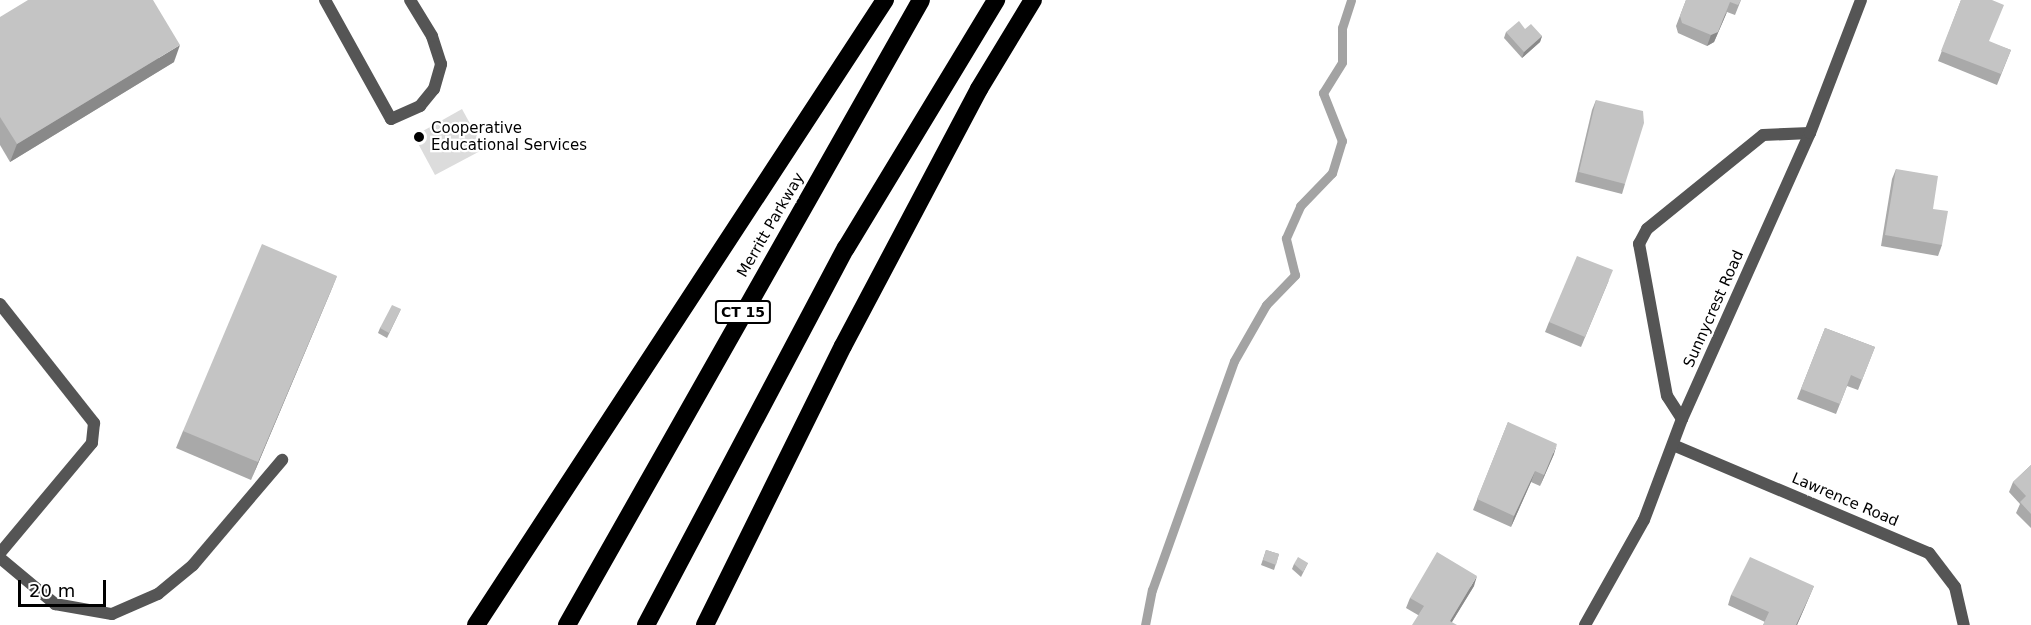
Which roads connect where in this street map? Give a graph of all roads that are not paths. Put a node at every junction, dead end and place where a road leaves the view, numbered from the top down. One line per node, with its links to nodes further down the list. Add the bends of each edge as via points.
1 (325, 0): 2 (street, via 391,119 420,106 434,89 441,64 432,36)
2 (410, 0)
3 (885, 0): 15 (highway)
4 (921, 0): 16 (highway, Merritt Parkway / CT 15)
5 (996, 0): 17 (highway, via 846,248)
6 (1033, 0): 18 (highway, via 979,89 843,346)
7 (1861, 0): 8 (street, Sunnycrest Road)
8 (1810, 133): 10 (street, Sunnycrest Road); 10 (street, via 1763,135 1647,230 1639,244 1667,396)
9 (0, 303): 13 (street, via 94,423 92,443)
10 (1682, 419): 11 (street, Sunnycrest Road)
11 (1673, 445): 19 (street, Sunnycrest Road, via 1644,520); 20 (street, Lawrence Road, via 1929,553 1955,587)
12 (282, 460): 14 (street, via 193,565 158,594 112,615 55,604)
13 (0, 553)
14 (0, 558)
15 (477, 625)
16 (567, 625)
17 (646, 625)
18 (705, 625)
19 (1586, 625)
20 (1964, 625)

